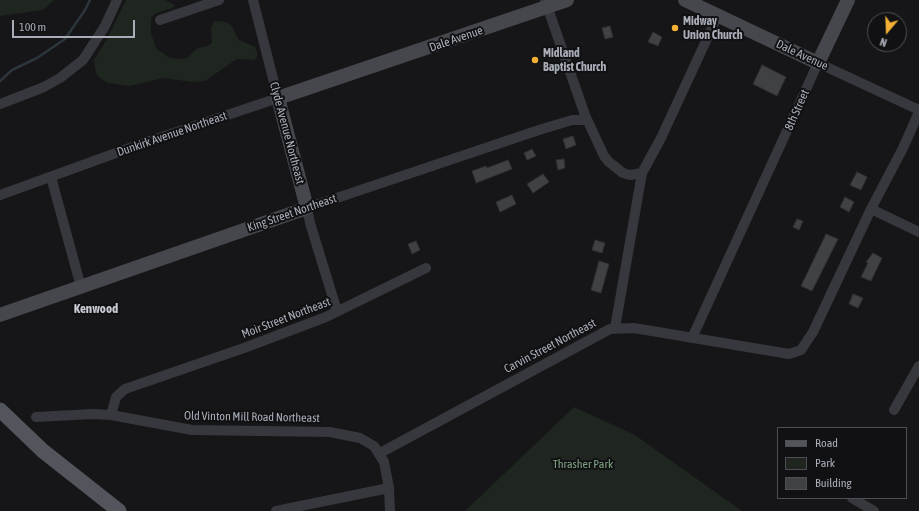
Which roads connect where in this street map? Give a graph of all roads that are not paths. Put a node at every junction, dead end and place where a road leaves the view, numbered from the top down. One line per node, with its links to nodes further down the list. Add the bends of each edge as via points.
1 (117, 0): 13 (street, via 97,40 83,60 60,78)
2 (219, 0): 9 (street)
3 (253, 0): 12 (street, Clyde Avenue Northeast)
4 (567, 0): 7 (street, Dale Avenue)
5 (848, 0): 10 (street, 8th Street)
6 (688, 1): 8 (street, Dale Avenue)
7 (546, 4): 11 (street, Dale Avenue); 15 (street)
8 (718, 16): 10 (street, Dale Avenue); 16 (street)
9 (160, 20)
10 (818, 63): 14 (street, Dale Avenue); 27 (street, 8th Street)
11 (345, 75): 12 (street, Dunkirk Avenue Northeast)
12 (278, 98): 17 (street, Dunkirk Avenue Northeast); 19 (street, Clyde Avenue Northeast)
13 (0, 104)
14 (919, 111): 20 (street)
15 (587, 120): 16 (street, via 609,162 623,173); 19 (street, King Street Northeast, via 572,120 539,130)
16 (642, 173): 26 (street)
17 (51, 177): 18 (street, Dunkirk Avenue Northeast); 23 (street)
18 (0, 195)
19 (307, 208): 23 (street, King Street Northeast); 24 (street, Clyde Avenue Northeast)
20 (871, 209): 21 (street); 27 (street, Carvin Street Northeast, via 813,332 805,346 795,354)
21 (919, 232)
22 (426, 268): 24 (street, Moir Street Northeast)
23 (81, 287): 25 (street, King Street Northeast)
24 (338, 311): 31 (street, Moir Street Northeast, via 251,345 125,389 118,394)
25 (0, 315)
26 (615, 328): 27 (street, Carvin Street Northeast, via 634,328); 33 (street, Carvin Street Northeast, via 592,337)
27 (692, 338)
28 (919, 366): 30 (street)
29 (0, 410): 36 (main road, via 43,451)
30 (894, 410)
31 (111, 415): 32 (street, Old Vinton Mill Road Northeast); 33 (street, Old Vinton Mill Road Northeast, via 192,430 342,433 366,440)
32 (36, 417)
33 (380, 453): 34 (street, Old Vinton Mill Road Northeast, via 388,476)
34 (389, 488): 37 (street); 38 (street, Old Vinton Mill Road Northeast)
35 (854, 499): 39 (street)
36 (119, 511)
37 (276, 511)
38 (390, 511)
39 (874, 511)

